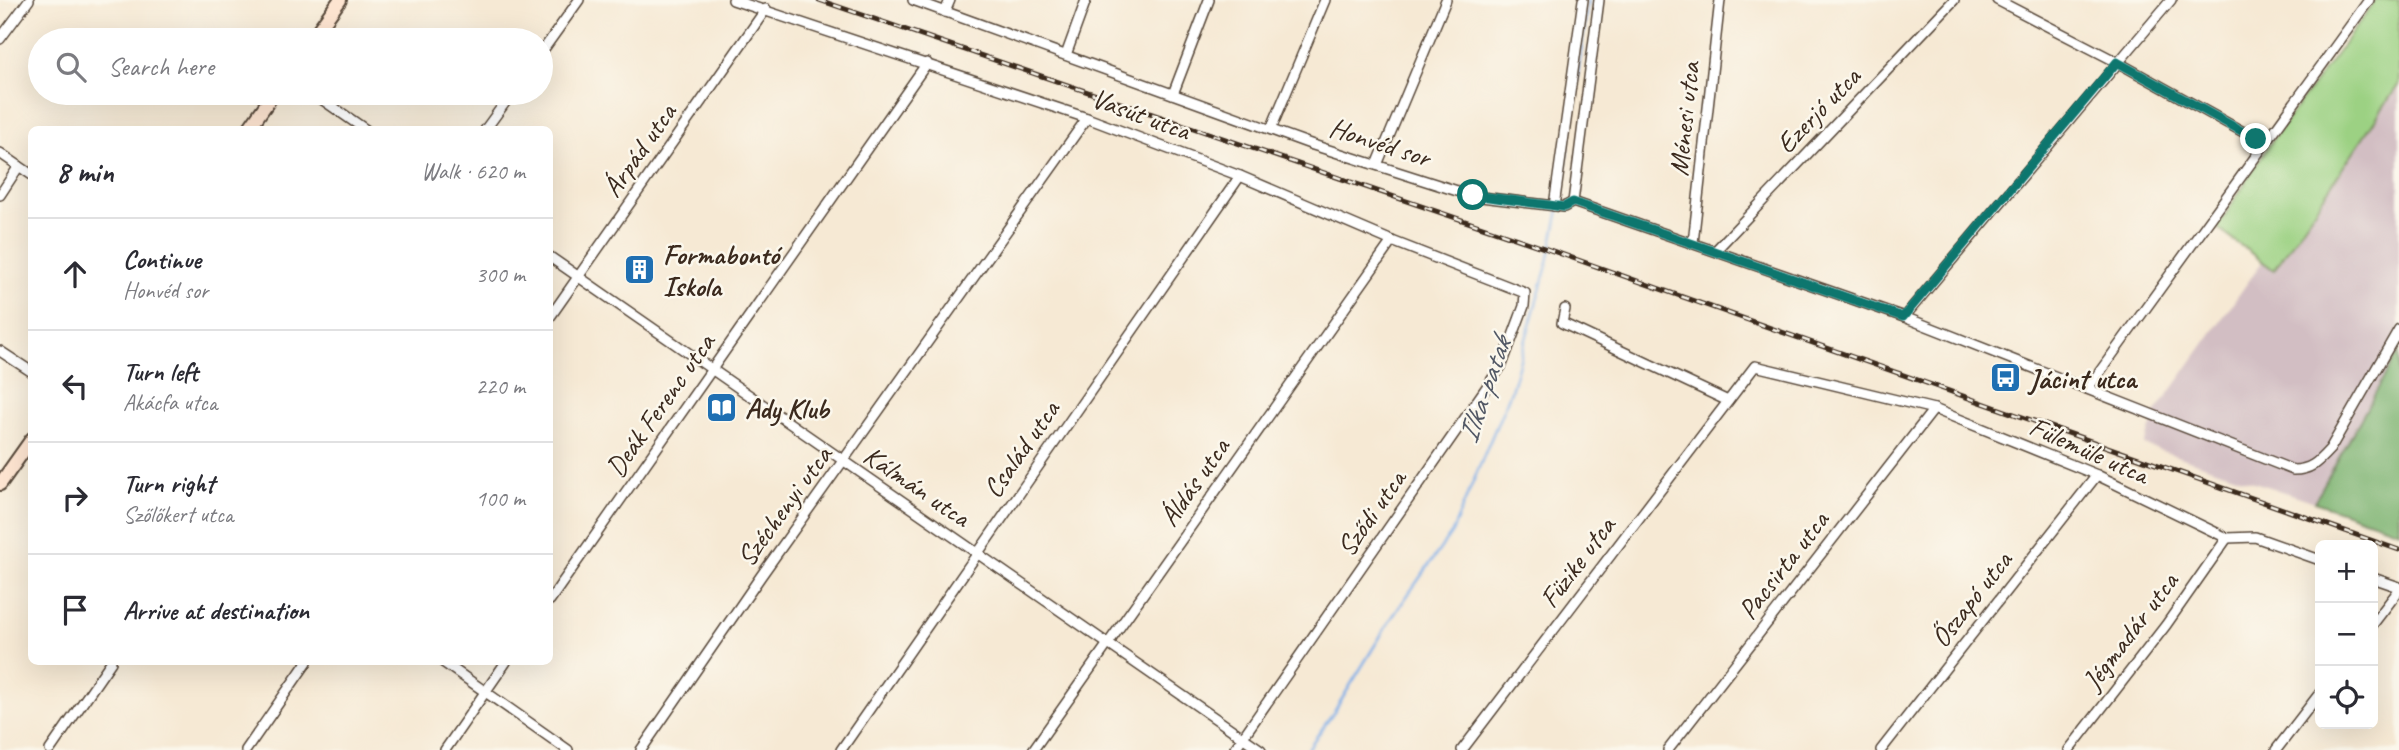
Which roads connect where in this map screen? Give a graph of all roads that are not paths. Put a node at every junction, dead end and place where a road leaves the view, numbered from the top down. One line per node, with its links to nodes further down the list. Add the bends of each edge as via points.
1 (29, 0): 22 (street)
2 (340, 0): 20 (street)
3 (579, 0): 21 (street)
4 (733, 0): 18 (street, Vasút utca)
5 (913, 0): 19 (street, Honvéd sor)
6 (950, 0): 19 (street)
7 (1086, 0): 23 (street)
8 (1209, 0): 26 (street)
9 (1325, 0): 34 (street)
10 (1446, 0): 37 (street)
11 (1583, 0): 42 (street)
12 (1599, 0): 42 (street)
13 (1720, 0): 44 (street, Ménesi utca)
14 (1954, 0): 45 (street, Ezerjó utca)
15 (1997, 0): 24 (street)
16 (2171, 0): 24 (street)
17 (2369, 0): 35 (street)
18 (766, 9): 25 (street, Vasút utca); 47 (street, Árpád utca)
19 (945, 12): 23 (street, Honvéd sor)
20 (320, 28)
21 (553, 36)
22 (0, 39)
23 (1066, 55): 26 (street, Honvéd sor)
24 (2117, 62): 35 (street); 51 (street)
25 (927, 63): 30 (street, Vasút utca); 56 (street, Deák Ferenc utca)
26 (1173, 94): 34 (street, Honvéd sor)
27 (266, 105): 31 (street)
28 (330, 105): 32 (street)
29 (503, 105): 33 (street)
30 (1087, 118): 40 (street, Vasút utca); 61 (street, Széchenyi utca)
31 (251, 126)
32 (360, 126)
33 (488, 126)
34 (1271, 129): 37 (street, Honvéd sor)
35 (2264, 144): 57 (street)
36 (0, 153): 38 (street)
37 (1377, 165): 42 (street, Honvéd sor, via 1473,195)
38 (19, 166): 39 (street); 41 (street)
39 (28, 172)
40 (1240, 176): 43 (street, Vasút utca); 65 (street, Család utca)
41 (0, 195)
42 (1562, 205): 44 (street, Honvéd sor)
43 (1392, 241): 48 (street, Vasút utca); 71 (street, Áldás utca)
44 (1693, 243): 45 (street, Honvéd sor)
45 (1716, 250): 51 (street, Honvéd sor)
46 (553, 259): 47 (street, Kálmán utca)
47 (578, 277): 50 (street, Árpád utca); 56 (street, Kálmán utca)
48 (1525, 293): 78 (street, Sződi utca, via 1502,365)
49 (1566, 309): 58 (street, via 1562,323)
50 (553, 313)
51 (1903, 317): 57 (street, Honvéd sor)
52 (2399, 329): 57 (street, Honvéd sor, via 2347,424 2317,463 2305,470 2282,467)
53 (0, 351): 55 (street)
54 (1755, 366): 58 (street, Füzike utca); 59 (street, Fülemüle utca)
55 (28, 369)
56 (713, 370): 61 (street, Kálmán utca); 69 (street, Deák Ferenc utca)
57 (2088, 388)
58 (1728, 401): 88 (street, Füzike utca)
59 (1934, 409): 62 (street, Fülemüle utca); 89 (street, Pacsirta utca)
60 (28, 445): 63 (street)
61 (843, 463): 65 (street, Kálmán utca); 83 (street, Széchenyi utca)
62 (2097, 475): 64 (street, Fülemüle utca); 90 (street, Őszapó utca)
63 (0, 484)
64 (2227, 538): 66 (street, Fülemüle utca, via 2255,537); 91 (street, Jégmadár utca)
65 (975, 553): 71 (street, Kálmán utca); 84 (street, Család utca)
66 (2315, 558)
67 (2378, 580): 68 (street)
68 (2399, 588): 70 (street)
69 (553, 596)
70 (2378, 617)
71 (1107, 645): 78 (street, Kálmán utca); 85 (street, Áldás utca)
72 (109, 665): 79 (street)
73 (305, 665): 80 (street)
74 (447, 665): 76 (street)
75 (504, 665): 76 (street)
76 (485, 691): 81 (street); 82 (street)
77 (2315, 699): 92 (street)
78 (1243, 738): 86 (street, Sződi utca); 87 (street, Kálmán utca)
79 (50, 750)
80 (246, 750)
81 (445, 750)
82 (568, 750)
83 (641, 750)
84 (841, 750)
85 (1033, 750)
86 (1234, 750)
87 (1261, 750)
88 (1462, 750)
89 (1668, 750)
90 (1881, 750)
91 (2069, 750)
92 (2276, 750)

